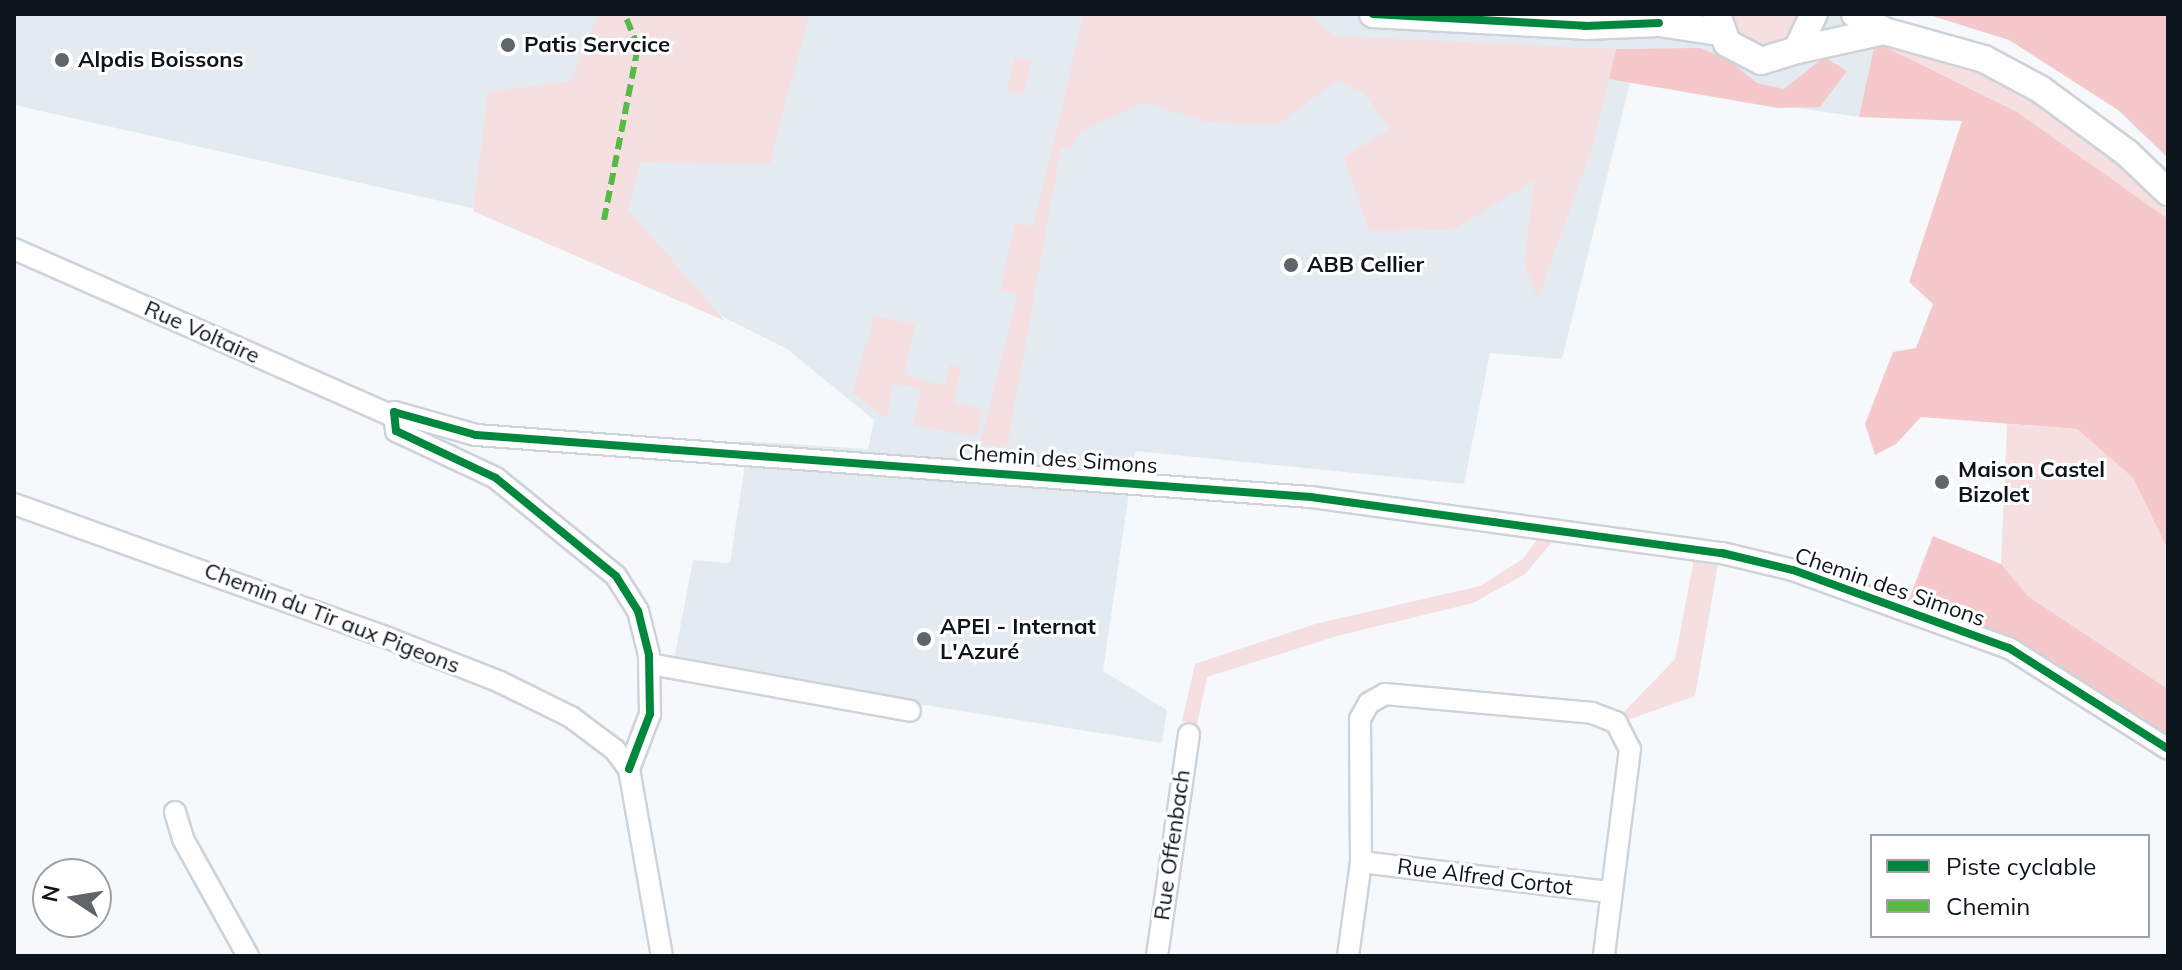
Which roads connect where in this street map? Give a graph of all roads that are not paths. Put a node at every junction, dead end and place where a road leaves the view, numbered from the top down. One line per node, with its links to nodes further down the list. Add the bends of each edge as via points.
1 (1373, 14): 4 (street, via 1585,26)
2 (1814, 14): 7 (street)
3 (1855, 14): 6 (street)
4 (1668, 19): 5 (street)
5 (1719, 23): 7 (street, via 1737,52 1761,61)
6 (1884, 31): 7 (street); 8 (street, via 1984,59 2040,89 2127,153)
7 (1797, 50)
8 (2168, 192)
9 (14, 249): 10 (street, Rue Voltaire)
10 (391, 415): 12 (street, via 403,437 496,478 616,576 638,611); 16 (street, Chemin des Simons, via 401,411 438,427 488,436 1311,497 1722,553 1793,570 2009,648)
11 (14, 504): 17 (street, Chemin du Tir aux Pigeons, via 500,682 571,717)
12 (650, 664): 13 (street); 14 (street)
13 (910, 711)
14 (648, 724): 17 (street); 18 (street)
15 (1189, 734): 24 (street, Rue Offenbach)
16 (2168, 749)
17 (615, 750): 18 (street, Chemin du Tir aux Pigeons)
18 (629, 769): 23 (street)
19 (175, 812): 22 (street, via 183,839)
20 (1361, 862): 21 (street, Rue Alfred Cortot); 21 (street, via 1357,749 1360,719 1369,703 1385,694 1417,694 1592,713 1616,722 1630,749); 25 (street)
21 (1610, 892): 26 (street)
22 (248, 956)
23 (662, 956)
24 (1157, 956)
25 (1348, 956)
26 (1604, 956)

